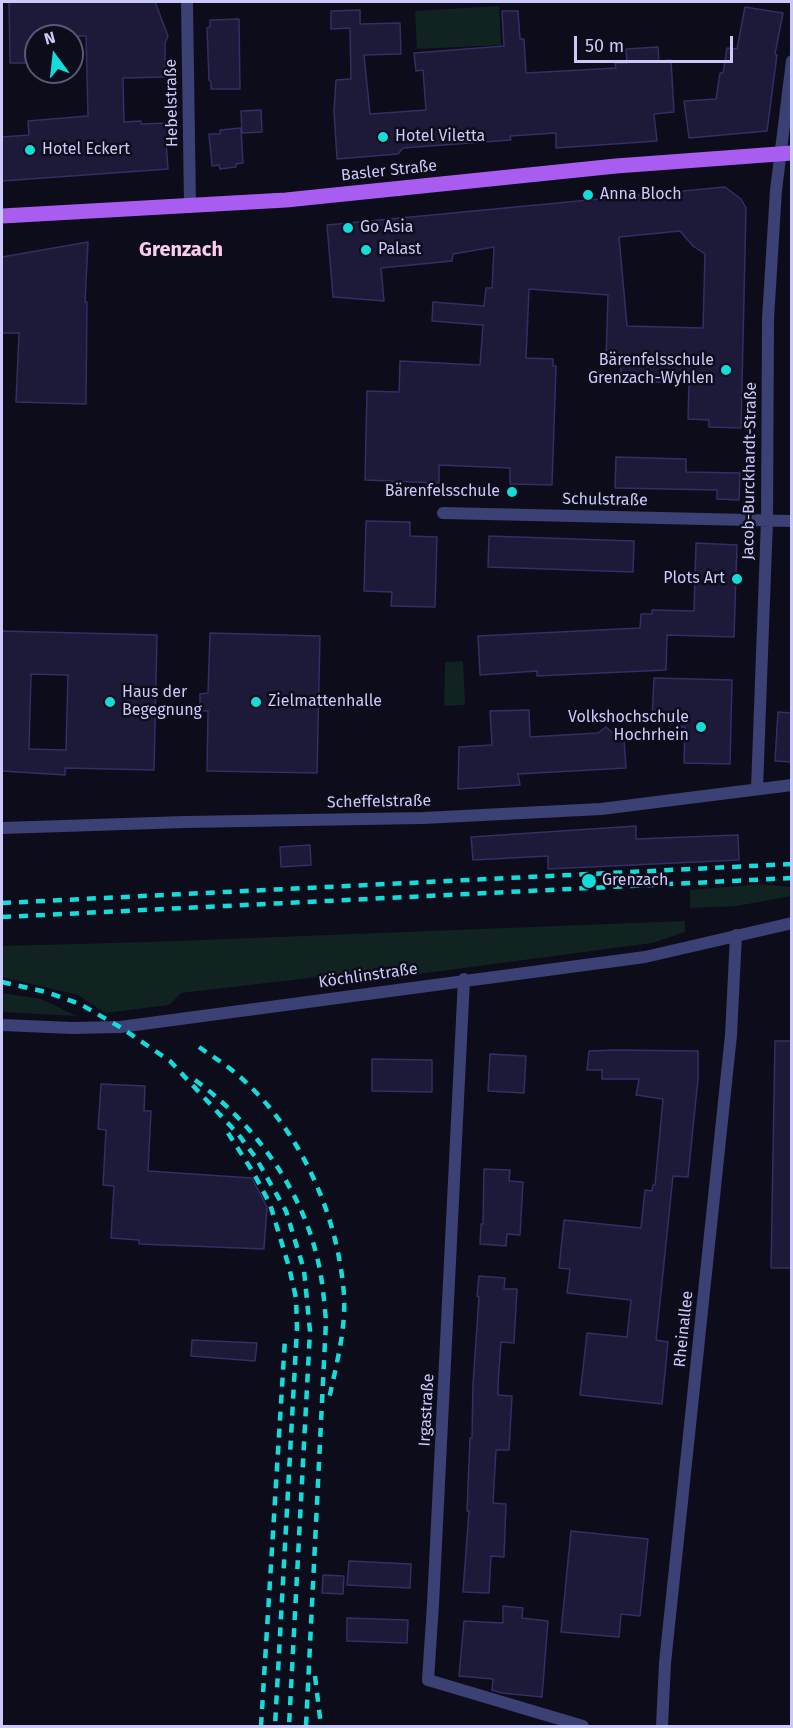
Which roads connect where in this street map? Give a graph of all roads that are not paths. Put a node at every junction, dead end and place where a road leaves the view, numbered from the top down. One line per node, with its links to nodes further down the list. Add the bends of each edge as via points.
1 (187, 2): 4 (street, Hebelstraße)
2 (792, 61): 3 (street, Jacob-Burckhardt-Straße)
3 (785, 154): 4 (main road, Basler Straße, via 604,167 286,200); 7 (street, Jacob-Burckhardt-Straße, via 768,319)
4 (190, 205): 5 (main road, Basler Straße)
5 (2, 216)
6 (443, 513): 7 (street, Schulstraße)
7 (767, 520): 8 (street, Schulstraße); 10 (street, Jacob-Burckhardt-Straße)
8 (792, 520)
9 (792, 785): 10 (street, Scheffelstraße)
10 (757, 788): 11 (street, Scheffelstraße, via 590,810)
11 (2, 828)
12 (792, 923): 13 (street, Köchlinstraße)
13 (736, 935): 14 (street, Köchlinstraße, via 645,957); 17 (street, Rheinallee, via 731,1035 665,1663)
14 (464, 980): 15 (street, Köchlinstraße, via 120,1027); 16 (street, Irgastraße, via 428,1680)
15 (2, 1025)
16 (583, 1726)
17 (662, 1726)

